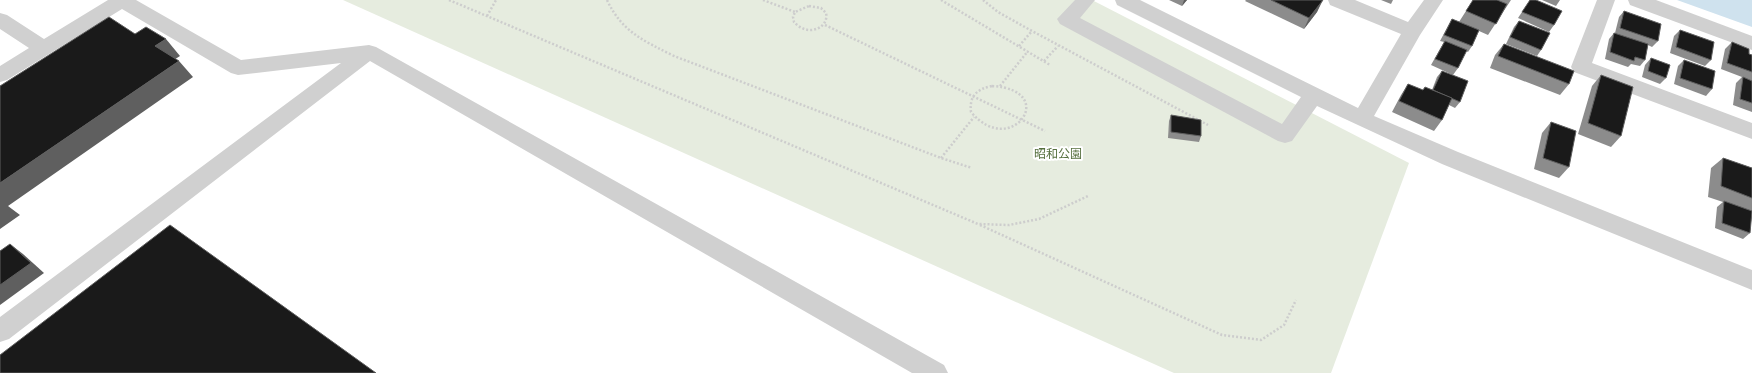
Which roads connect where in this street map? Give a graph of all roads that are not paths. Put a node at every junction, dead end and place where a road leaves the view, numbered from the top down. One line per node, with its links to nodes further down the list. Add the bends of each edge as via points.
1 (1086, 0): 13 (street, via 1068,19 1285,134)
2 (1124, 0): 13 (street)
3 (1337, 0): 8 (street)
4 (1434, 0): 8 (street)
5 (1606, 0): 15 (street, via 1581,67)
6 (1637, 0): 9 (street)
7 (0, 20): 10 (street)
8 (1412, 31): 14 (street)
9 (1752, 43)
10 (43, 48): 11 (street, via 122,0 238,68); 12 (street)
11 (369, 52): 17 (street); 18 (street)
12 (0, 75)
13 (1314, 95): 14 (street)
14 (1362, 119): 16 (street, via 1450,158)
15 (1752, 130)
16 (1752, 280)
17 (0, 331)
18 (935, 373)

